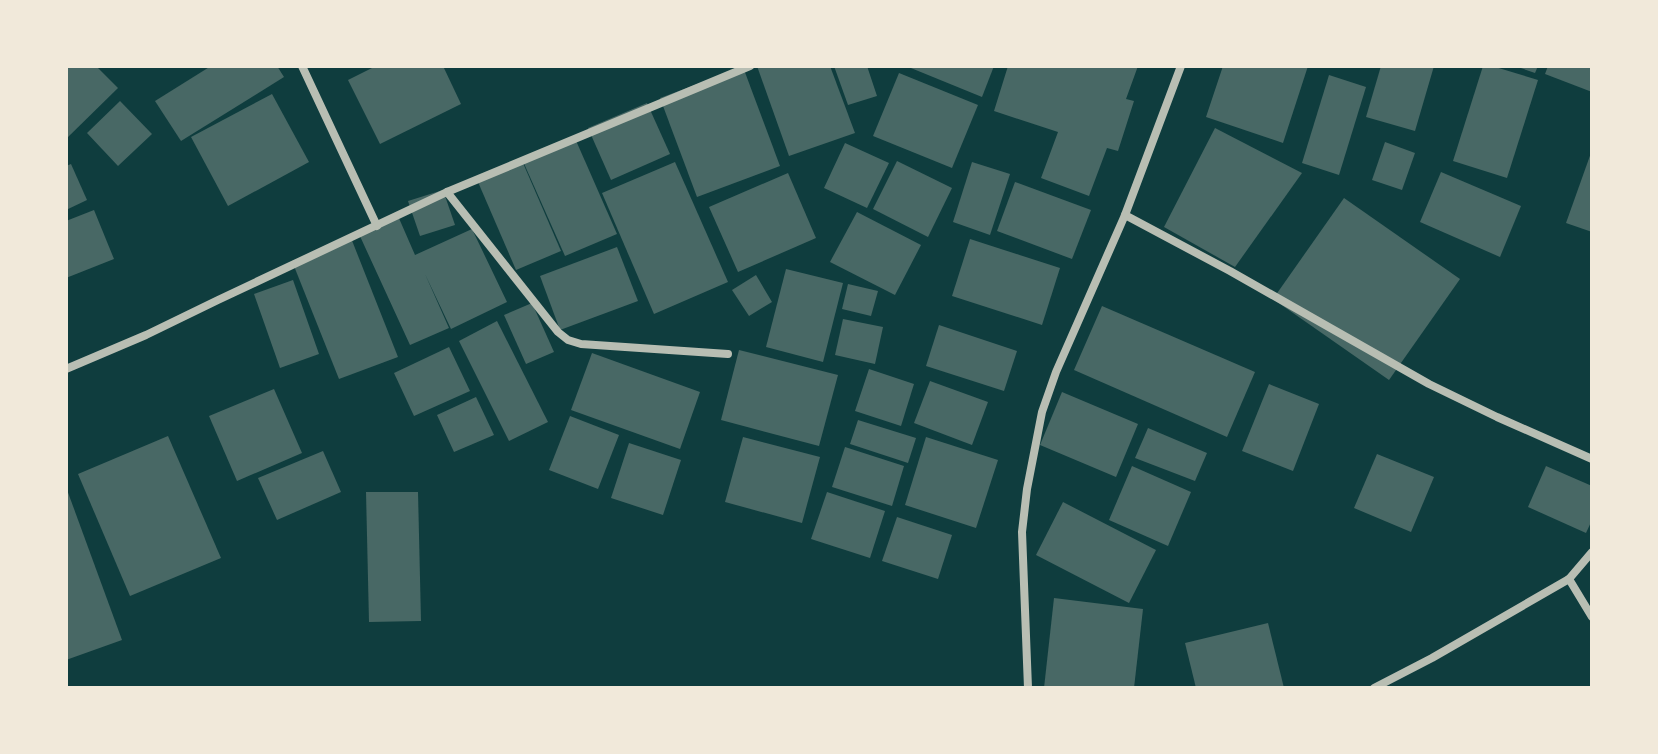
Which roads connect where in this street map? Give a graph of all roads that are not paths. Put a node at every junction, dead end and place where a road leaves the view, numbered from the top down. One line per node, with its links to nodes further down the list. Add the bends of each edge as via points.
1 (302, 66): 6 (street)
2 (750, 66): 4 (street)
3 (1181, 66): 5 (street)
4 (447, 192): 6 (street); 7 (street, via 568,340)
5 (1125, 215): 9 (street, via 1429,384); 13 (street, via 1056,372 1033,455 1022,532)
6 (377, 226): 8 (street)
7 (728, 354)
8 (66, 369)
9 (1592, 459)
10 (1592, 552): 11 (street)
11 (1569, 579): 12 (street); 14 (street)
12 (1592, 617)
13 (1028, 688)
14 (1374, 688)

